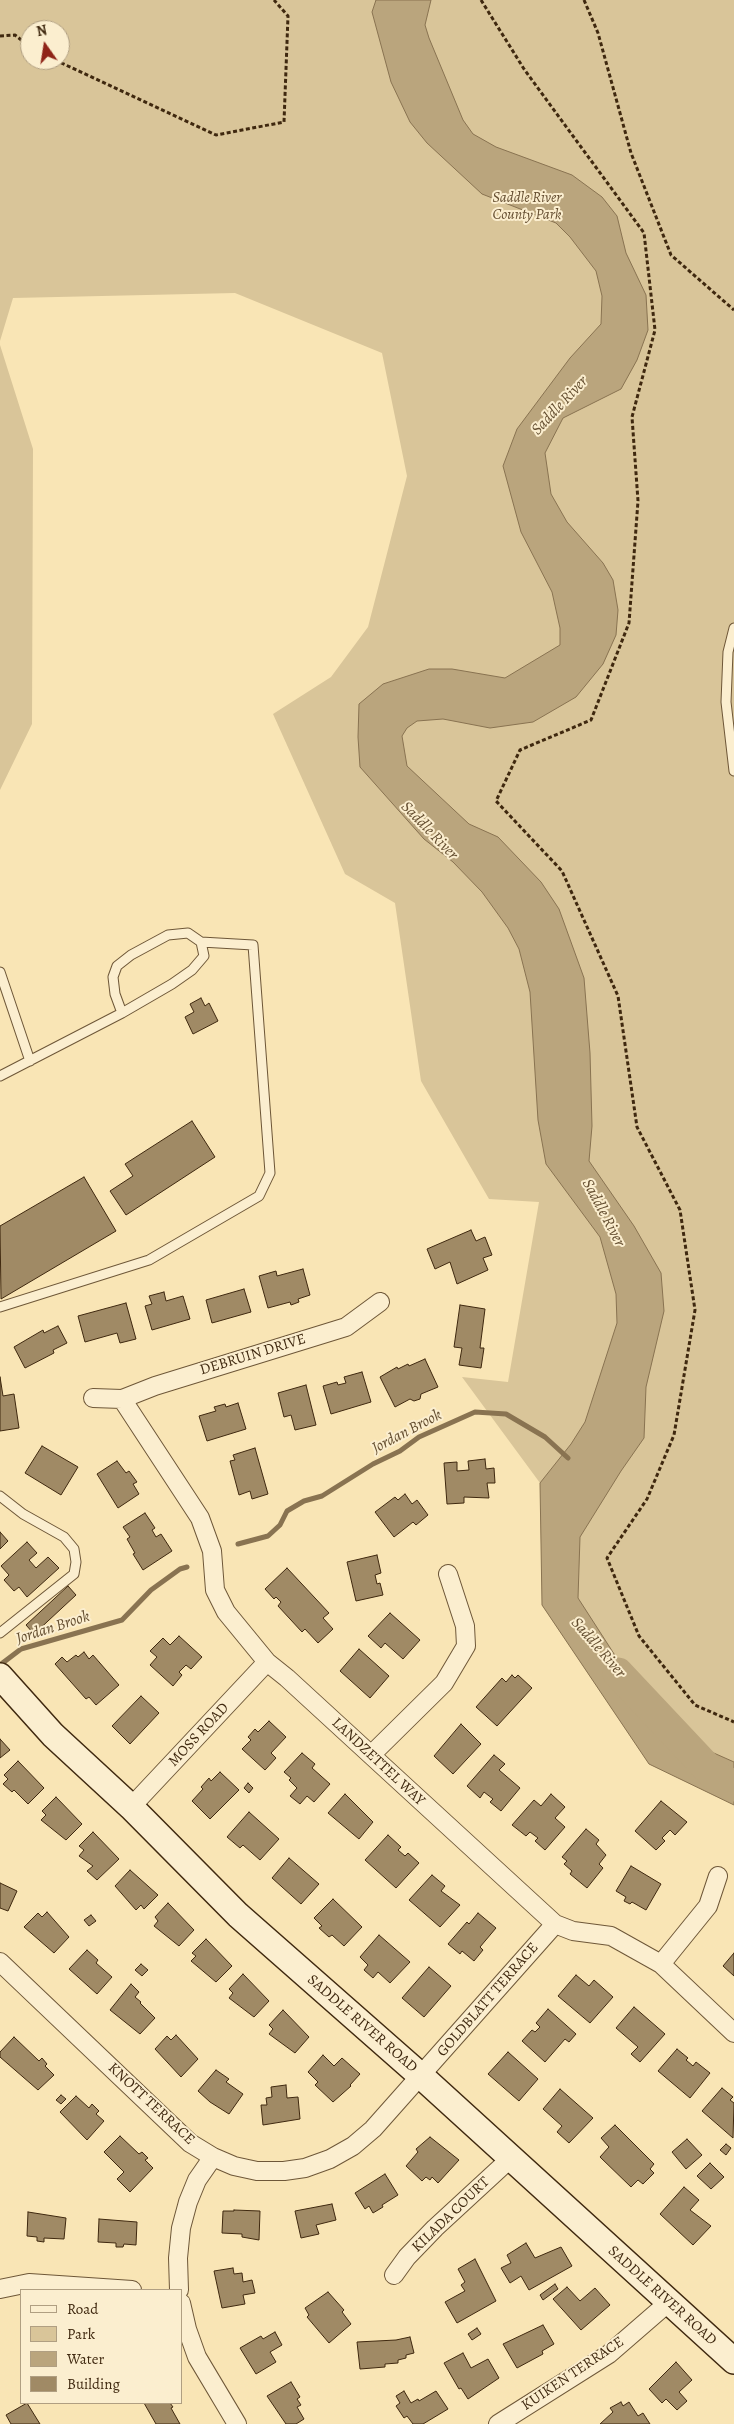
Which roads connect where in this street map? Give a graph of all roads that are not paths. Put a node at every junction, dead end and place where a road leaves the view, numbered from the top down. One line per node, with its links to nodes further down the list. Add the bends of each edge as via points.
1 (734, 628): 2 (lane, via 728,652 726,702)
2 (734, 771)
3 (201, 942): 5 (lane, via 204,956 192,970); 5 (lane, via 188,934 168,935 117,966 113,977); 9 (lane, via 253,945 270,1173 259,1196 148,1260)
4 (0, 972): 6 (lane)
5 (122, 1013): 6 (lane)
6 (30, 1061): 7 (lane)
7 (0, 1076)
8 (380, 1302): 11 (street, DEBRUIN DRIVE, via 346,1327 155,1386)
9 (0, 1307)
10 (93, 1398): 11 (street)
11 (122, 1400): 15 (street, LANDZETTEL WAY, via 200,1518 212,1551 215,1590 226,1612)
12 (0, 1496): 14 (lane, via 23,1514 64,1537 74,1549 76,1562 74,1574)
13 (448, 1574): 17 (street, via 465,1626 466,1646 444,1682)
14 (0, 1633)
15 (267, 1662): 17 (street, LANDZETTEL WAY); 18 (street, MOSS ROAD)
16 (1, 1677): 18 (main road, SADDLE RIVER ROAD, via 53,1735)
17 (370, 1755): 20 (street, LANDZETTEL WAY)
18 (131, 1807): 24 (main road, SADDLE RIVER ROAD, via 238,1915)
19 (718, 1876): 22 (street, via 708,1906)
20 (555, 1924): 22 (street, LANDZETTEL WAY, via 573,1931 611,1936); 24 (street, GOLDBLATT TERRACE)
21 (0, 1962): 25 (street, KNOTT TERRACE, via 190,2143)
22 (661, 1964): 23 (street, LANDZETTEL WAY)
23 (734, 2033)
24 (421, 2076): 25 (street, KNOTT TERRACE, via 372,2129 330,2160 305,2168 266,2171 234,2166); 26 (main road, SADDLE RIVER ROAD)
25 (212, 2157): 29 (street, via 197,2180 181,2228)
26 (511, 2158): 27 (street, KILADA COURT, via 435,2228); 31 (main road, SADDLE RIVER ROAD)
27 (394, 2275)
28 (117, 2289): 30 (street, via 29,2283)
29 (179, 2289)
30 (0, 2290)
31 (669, 2302): 33 (main road, SADDLE RIVER ROAD); 35 (street, KUIKEN TERRACE, via 609,2354)
32 (182, 2307): 34 (street, via 197,2357)
33 (734, 2361)
34 (237, 2424)
35 (498, 2424)

